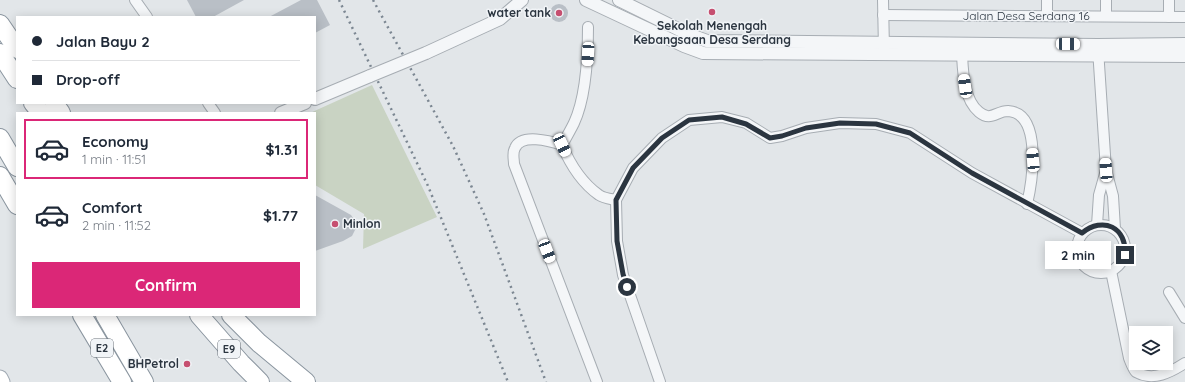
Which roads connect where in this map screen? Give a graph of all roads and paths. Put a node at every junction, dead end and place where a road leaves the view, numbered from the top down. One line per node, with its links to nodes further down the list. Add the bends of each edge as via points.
1 (135, 0): 10 (street)
2 (522, 0): 26 (street, bridge, via 500,19)
3 (586, 0): 22 (street, via 703,53)
4 (619, 0): 17 (street, via 707,41)
5 (883, 0): 9 (street)
6 (1047, 0): 11 (street)
7 (1106, 0): 12 (street)
8 (1169, 0): 13 (street)
9 (883, 15): 11 (street, Jalan Desa Serdang 16); 17 (street)
10 (146, 16)
11 (1047, 16): 12 (street, Jalan Desa Serdang 16)
12 (1106, 16): 13 (street, Jalan Desa Serdang 16)
13 (1169, 17): 14 (street, Jalan Desa Serdang 16)
14 (1185, 17)
15 (0, 24): 19 (highway)
16 (588, 28): 32 (street, via 584,87 574,122)
17 (884, 42): 20 (street); 22 (street)
18 (1185, 44): 20 (street)
19 (16, 48)
20 (1098, 51): 23 (street); 24 (street); 34 (street)
21 (0, 53): 25 (highway)
22 (884, 55): 23 (street)
23 (962, 55): 38 (street, via 965,86 978,112 986,116 1007,111 1015,113 1022,118 1028,128 1033,173)
24 (1185, 56)
25 (16, 77)
26 (316, 99)
27 (34, 104): 29 (highway)
28 (303, 104): 30 (street)
29 (40, 112)
30 (283, 112)
31 (0, 138): 33 (highway)
32 (562, 145): 36 (street, via 569,162 585,182 600,196); 57 (street, via 548,140 522,141 515,146 514,164)
33 (16, 165)
34 (1106, 170): 39 (street, via 1099,195); 40 (street, via 1113,196)
35 (0, 176): 37 (highway)
36 (616, 200): 38 (street, via 633,168 662,138 689,120 722,117 746,124 770,138 806,128 840,123 876,124 910,133 972,173); 58 (street, via 617,241 623,274)
37 (16, 203)
38 (1027, 204): 41 (street)
39 (1097, 225): 40 (street, via 1110,226); 41 (street)
40 (1116, 230): 42 (street, via 1124,241 1125,255)
41 (1082, 233): 42 (street, via 1076,249 1081,264 1099,274)
42 (1112, 271): 51 (street, via 1129,358 1136,372)
43 (1169, 292): 48 (street)
44 (83, 316): 53 (highway, E2)
45 (106, 316): 54 (highway, E2)
46 (200, 316): 55 (highway, E9)
47 (232, 316): 56 (highway, E9, via 259,343)
48 (1185, 318)
49 (1185, 363): 51 (street)
50 (0, 378): 52 (main road)
51 (1160, 380)
52 (2, 382)
53 (122, 382)
54 (144, 382)
55 (260, 382)
56 (306, 382)
57 (597, 382)
58 (660, 382)

